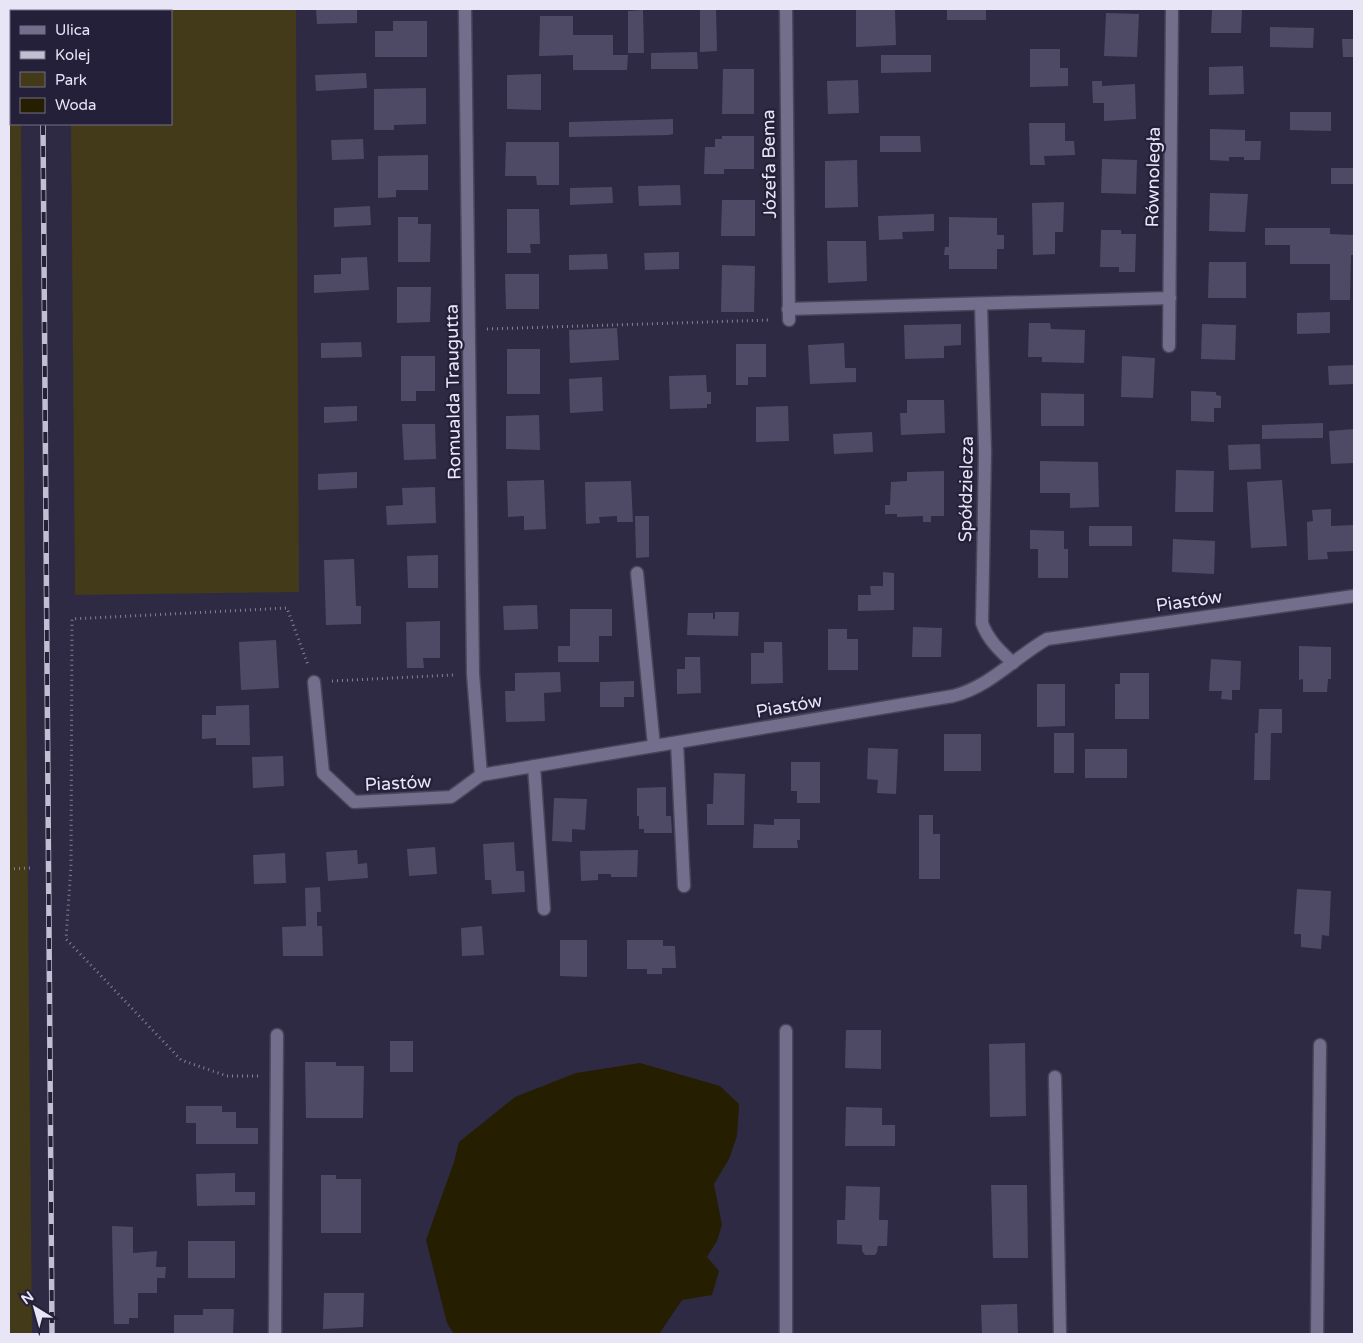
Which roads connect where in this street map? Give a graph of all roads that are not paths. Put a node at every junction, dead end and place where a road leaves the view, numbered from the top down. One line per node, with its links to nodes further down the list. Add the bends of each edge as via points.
1 (465, 9): 14 (street, Romualda Traugutta, via 473,674)
2 (786, 9): 5 (street, Józefa Bema, via 788,314)
3 (1172, 9): 4 (street, Równoległa)
4 (1170, 298): 5 (street); 6 (street, Równoległa)
5 (981, 304): 9 (street, Spółdzielcza, via 985,452 982,623 996,646)
6 (1169, 346)
7 (637, 573): 12 (street)
8 (1354, 596): 9 (street, Piastów, via 1060,637 1040,643)
9 (1013, 663): 11 (street, Piastów, via 969,692 953,696)
10 (314, 682): 14 (street, Piastów, via 323,773 354,802 452,797)
11 (677, 743): 12 (street, Piastów); 15 (street)
12 (654, 746): 13 (street, Piastów)
13 (534, 766): 14 (street, Piastów); 16 (street)
14 (481, 775)
15 (684, 886)
16 (544, 909)
17 (786, 1032): 22 (street)
18 (277, 1035): 21 (street)
19 (1320, 1045): 24 (street)
20 (1055, 1077): 23 (street)
21 (275, 1334)
22 (786, 1334)
23 (1060, 1334)
24 (1317, 1334)

